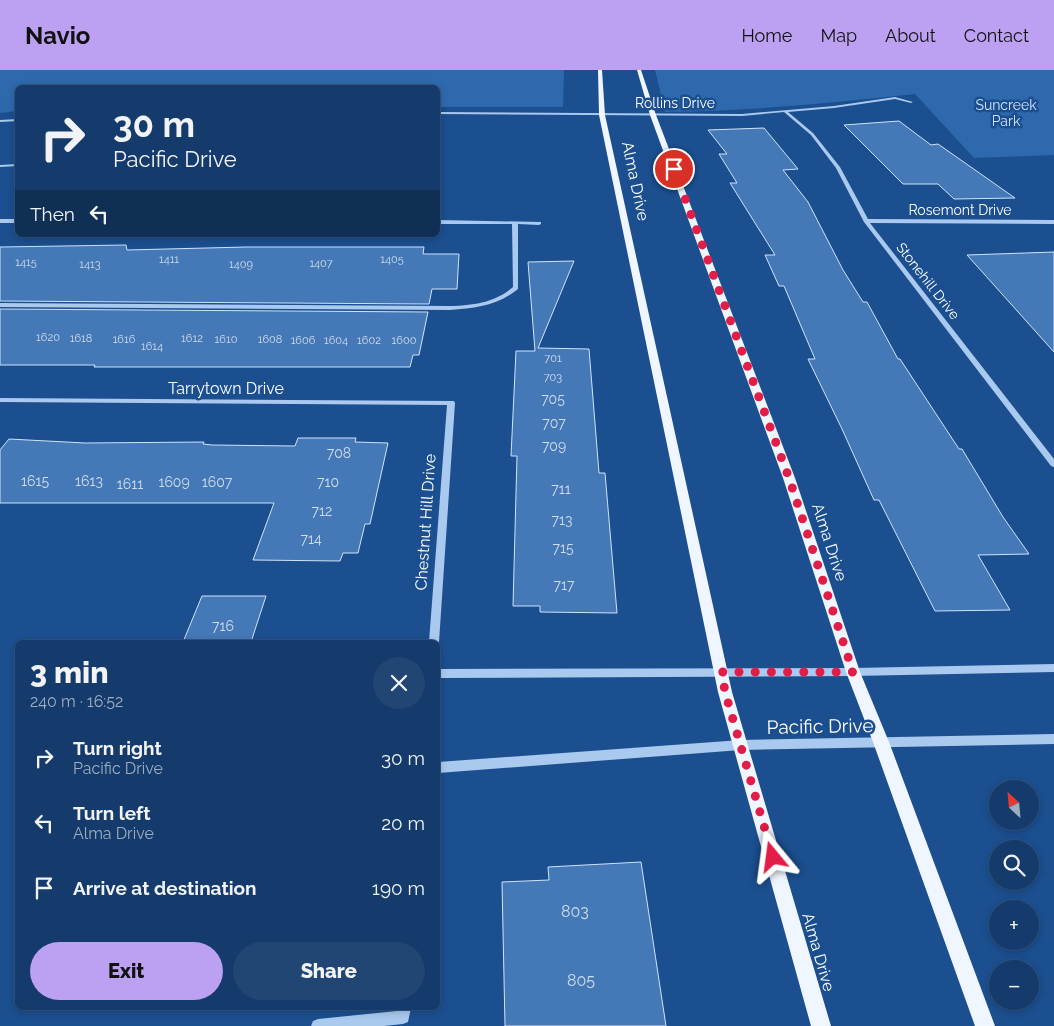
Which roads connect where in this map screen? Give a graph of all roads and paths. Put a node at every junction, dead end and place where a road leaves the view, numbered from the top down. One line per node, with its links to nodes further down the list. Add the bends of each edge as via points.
1 (600, 70): 6 (main road, Alma Drive)
2 (639, 70): 7 (main road, Alma Drive)
3 (911, 102): 4 (street, Rollins Drive, via 882,99)
4 (786, 112): 7 (street, Rollins Drive); 14 (street, Stonehill Drive, via 812,134 838,168)
5 (440, 113): 6 (street, Rollins Drive)
6 (602, 115): 7 (street, Rollins Drive); 25 (main road, Alma Drive)
7 (654, 115): 26 (main road, Alma Drive, via 789,478)
8 (15, 120): 9 (street)
9 (0, 122)
10 (15, 165): 11 (street)
11 (0, 166)
12 (0, 221): 13 (street)
13 (15, 221)
14 (866, 221): 16 (street, Rosemont Drive); 22 (street, Stonehill Drive)
15 (440, 222): 17 (street)
16 (1054, 222)
17 (515, 223): 18 (street); 19 (street, via 516,288 505,298 484,306)
18 (539, 223)
19 (0, 305)
20 (0, 400): 21 (street, Tarrytown Drive)
21 (451, 403): 23 (street, Chestnut Hill Drive)
22 (1054, 464)
23 (434, 640)
24 (1054, 668): 26 (street)
25 (722, 672): 26 (street); 27 (street); 30 (main road, Alma Drive)
26 (853, 672): 29 (main road, Alma Drive)
27 (440, 674)
28 (1054, 738): 29 (street, Pacific Drive)
29 (881, 742): 30 (street, Pacific Drive); 35 (main road, Alma Drive)
30 (741, 745): 31 (street, Pacific Drive); 34 (main road, Alma Drive)
31 (440, 768)
32 (403, 1012): 33 (street)
33 (318, 1026)
34 (821, 1026)
35 (986, 1026)

